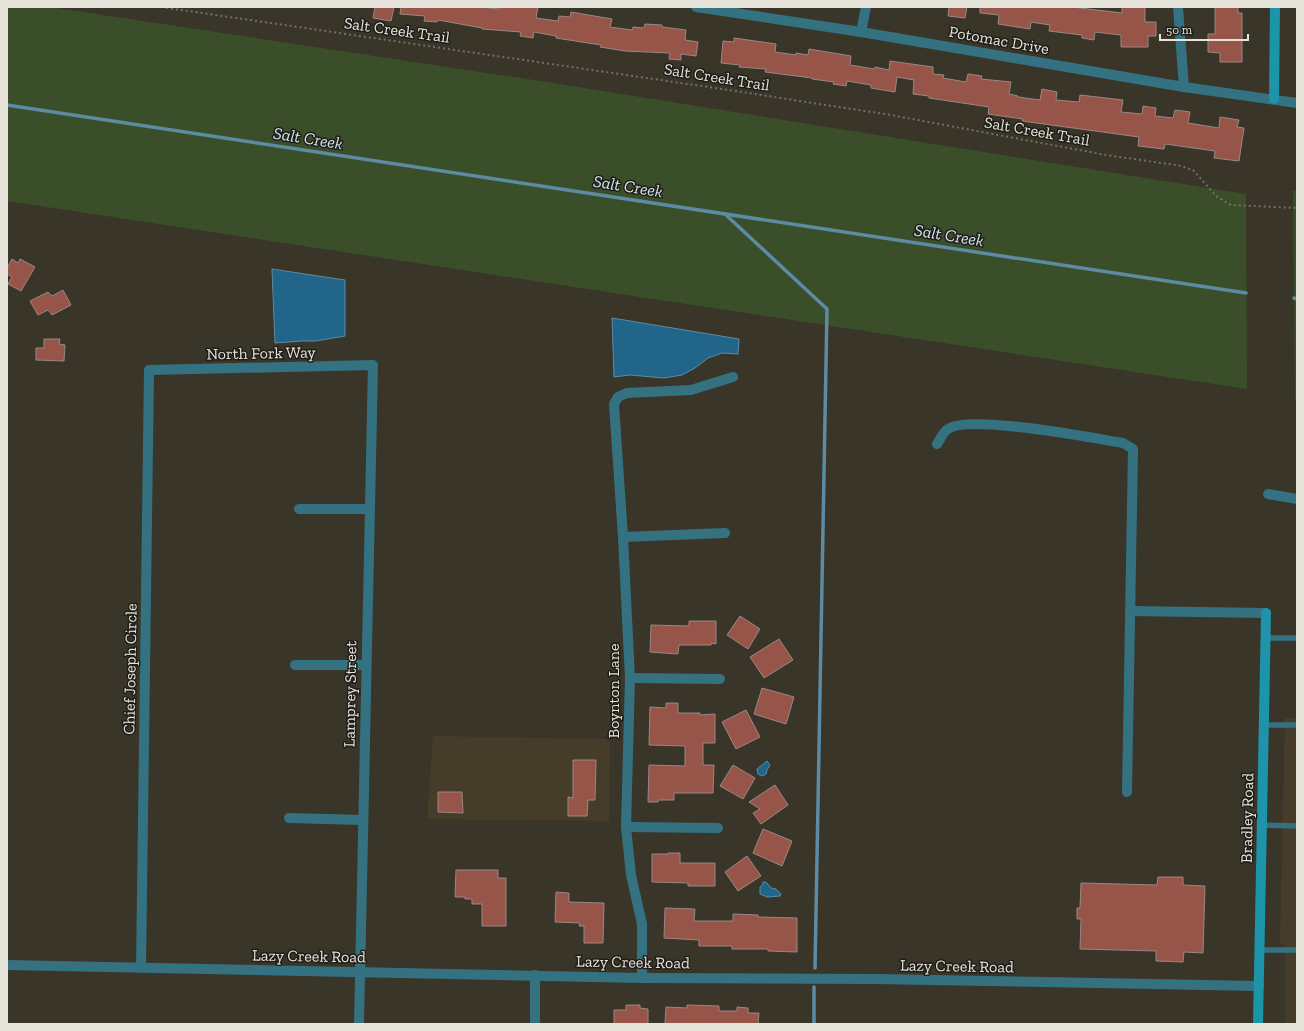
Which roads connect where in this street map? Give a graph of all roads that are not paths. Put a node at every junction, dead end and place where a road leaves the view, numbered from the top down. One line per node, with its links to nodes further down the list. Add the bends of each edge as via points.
1 (696, 7): 5 (street, Potomac Drive)
2 (866, 7): 6 (street)
3 (1178, 7): 7 (street)
4 (1275, 7): 8 (street)
5 (715, 9): 6 (street, Potomac Drive)
6 (861, 32): 7 (street, Potomac Drive)
7 (1184, 87): 8 (street, Potomac Drive)
8 (1274, 99): 9 (street, Potomac Drive)
9 (1297, 103)
10 (372, 365): 11 (street, North Fork Way); 17 (street, Lamprey Street)
11 (149, 370): 39 (street, Chief Joseph Circle)
12 (733, 377): 19 (street, Boynton Lane, via 691,390 627,394 618,397 614,404)
13 (937, 444): 20 (street, via 948,429 960,424 1028,427 1116,441 1133,449)
14 (1268, 494): 15 (street)
15 (1297, 499)
16 (299, 509): 17 (street)
17 (369, 509): 24 (street, Lamprey Street)
18 (725, 532): 19 (street)
19 (623, 537): 25 (street, Boynton Lane)
20 (1130, 611): 21 (street, Bradley Road, via 1266,613); 29 (street)
21 (1265, 638): 22 (lane); 27 (street, Bradley Road)
22 (1297, 638)
23 (295, 665): 24 (street)
24 (366, 665): 31 (street, Lamprey Street)
25 (630, 678): 26 (street); 34 (street, Boynton Lane)
26 (720, 679)
27 (1264, 725): 28 (lane); 32 (street, Bradley Road)
28 (1297, 725)
29 (1127, 792)
30 (289, 818): 31 (street)
31 (363, 820): 40 (street, Lamprey Street)
32 (1262, 825): 33 (lane); 36 (street, Bradley Road)
33 (1297, 826)
34 (626, 827): 35 (street); 42 (street, Boynton Lane, via 631,875 642,924)
35 (718, 828)
36 (1260, 950): 37 (lane); 43 (street, Bradley Road)
37 (1297, 950)
38 (7, 966): 39 (street, Lazy Creek Road)
39 (141, 968): 40 (street, Lazy Creek Road)
40 (360, 971): 41 (street, Lazy Creek Road); 44 (street, Lamprey Street)
41 (536, 975): 42 (street, Lazy Creek Road); 45 (street)
42 (642, 978): 43 (street, Lazy Creek Road)
43 (1259, 986): 46 (street, Bradley Road)
44 (359, 1024)
45 (535, 1024)
46 (1258, 1024)

